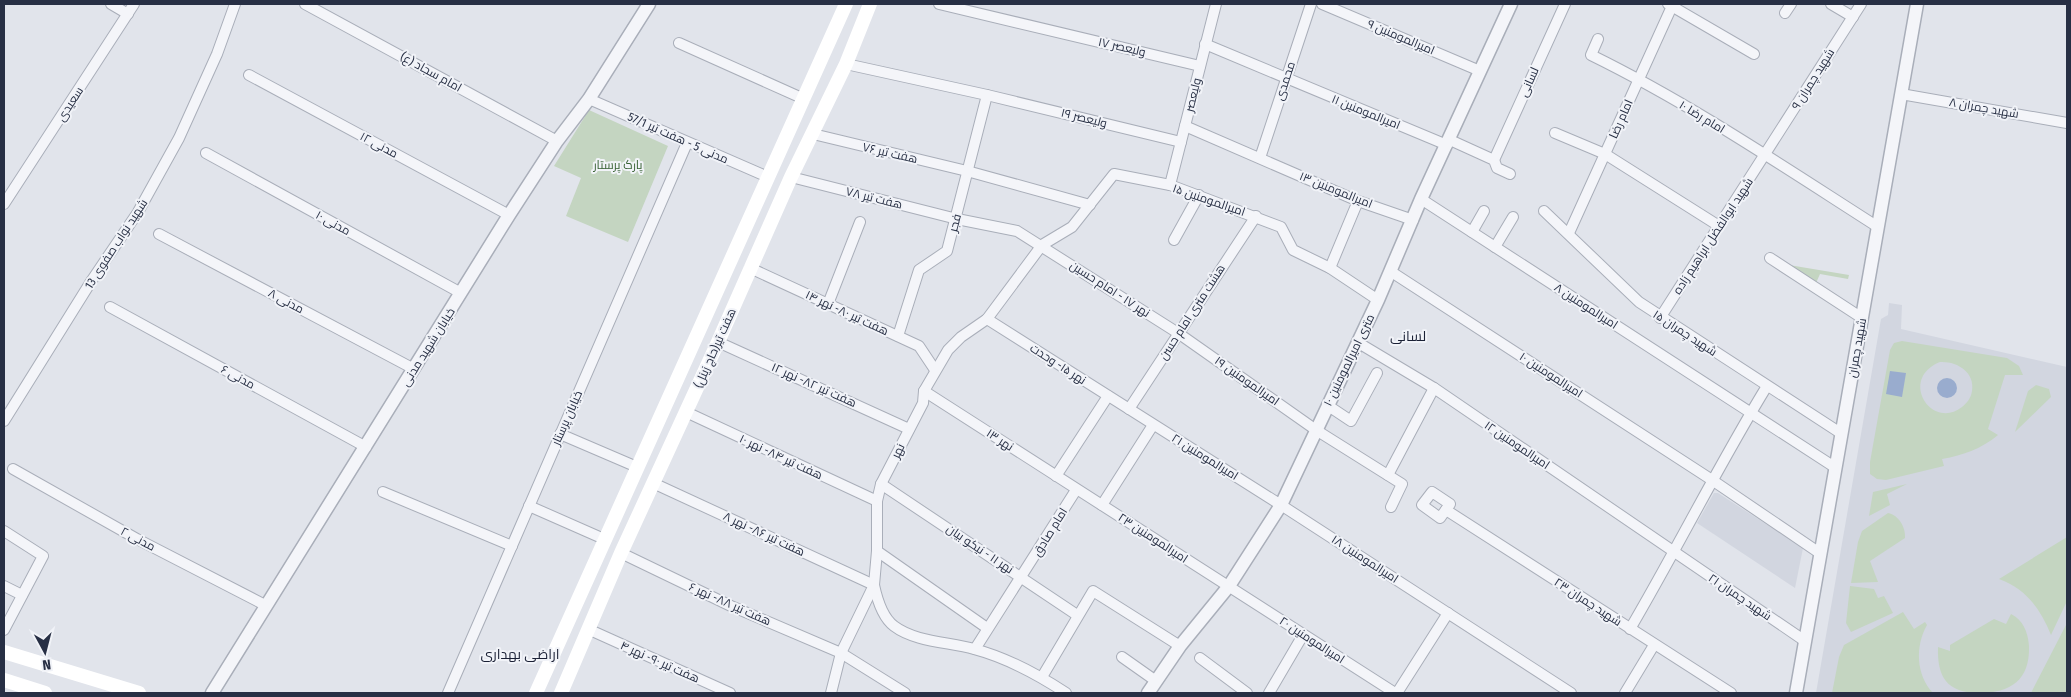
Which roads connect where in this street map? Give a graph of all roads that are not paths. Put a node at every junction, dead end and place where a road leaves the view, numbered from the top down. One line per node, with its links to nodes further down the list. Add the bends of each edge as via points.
1 (111, 4): 18 (street)
2 (134, 4): 18 (street, سعیدی)
3 (234, 4): 99 (street, شهید نواب صفوی 13, via 217,54 178,138 138,212)
4 (305, 4): 38 (street, امام سجاد (ع))
5 (649, 4): 32 (street, خیابان شهید مدنی)
6 (846, 4): 33 (main road, هفت تیر(حاج زینل))
7 (870, 4): 24 (main road, هفت تیر(حاج زینل))
8 (939, 4): 25 (street, ولیعصر ۱۷)
9 (1216, 4): 22 (street, ولیعصر)
10 (1311, 4): 29 (street, محمدی)
11 (1322, 4): 26 (street, امیرالمومنین ۹)
12 (1511, 4): 26 (street, ۱۰ متری امیرالمومنین)
13 (1565, 4): 46 (street, لسانی)
14 (1671, 4): 23 (street); 28 (street, امام رضا)
15 (1831, 4): 19 (street)
16 (1861, 4): 19 (street, شهید چمران ۹)
17 (1917, 4): 30 (street, شهید چمران)
18 (128, 14): 55 (street, سعیدی)
19 (1853, 17): 44 (street, شهید چمران ۹)
20 (1598, 39): 28 (street, امام رضا ۱۰, via 1591,55)
21 (679, 43): 33 (street)
22 (1205, 44): 25 (street, ولیعصر); 29 (street, امیرالمومنین ۱۱)
23 (1754, 54)
24 (846, 64): 31 (street, ولیعصر ۱۹); 37 (main road, هفت تیر(حاج زینل))
25 (1200, 66): 35 (street, ولیعصر)
26 (1480, 71): 41 (street, ۱۰ متری امیرالمومنین)
27 (249, 75): 59 (street, مدنی ۱۲)
28 (1639, 78): 43 (street, امام رضا); 44 (street, امام رضا ۱۰)
29 (1286, 80): 41 (street, امیرالمومنین ۱۱); 45 (street, محمدی)
30 (1901, 94): 34 (street, شهید چمران ۸); 66 (street, شهید چمران)
31 (987, 95): 39 (street, ولیعصر ۱۹); 47 (street, فجر)
32 (589, 99): 38 (street, خیابان شهید مدنی); 40 (street, مدنی 5 - هفت تیر 57/1)
33 (804, 99): 49 (main road, هفت تیر(حاج زینل))
34 (2067, 123)
35 (1185, 126): 39 (street, ولیعصر); 45 (street, امیرالمومنین ۱۳)
36 (1556, 133): 43 (street)
37 (813, 134): 47 (street, هفت تیر ۷۶); 50 (main road, هفت تیر(حاج زینل))
38 (557, 141): 59 (street, خیابان شهید مدنی)
39 (1181, 142): 51 (street, ولیعصر)
40 (687, 143): 49 (street, مدنی 5 - هفت تیر 57/1); 103 (street, خیابان پرستار)
41 (1448, 143): 46 (street, امیرالمومنین ۱۱); 53 (street, ۱۰ متری امیرالمومنین)
42 (206, 152): 77 (street, مدنی ۱۰)
43 (1605, 154): 65 (street); 68 (street, امام رضا)
44 (1766, 154): 65 (street, شهید ابوالفضل ابراهیم زاده); 66 (street, امام رضا ۱۰)
45 (1260, 158): 54 (street, امیرالمومنین ۱۳)
46 (1494, 160): 48 (street, امیرالمومنین ۱۱, via 1497,168)
47 (968, 171): 56 (street, هفت تیر ۷۶); 62 (street, فجر)
48 (1510, 174)
49 (768, 177): 106 (main road, هفت تیر(حاج زینل))
50 (791, 177): 62 (street, هفت تیر ۷۸); 74 (main road, هفت تیر(حاج زینل))
51 (1170, 185): 52 (street, امیرالمومنین ۱۵); 56 (street, امیرالمومنین ۱۵, via 1114,174)
52 (1199, 195): 60 (street, امیرالمومنین ۱۵); 70 (street)
53 (1421, 199): 63 (street, ۱۰ متری امیرالمومنین); 67 (street, امیرالمومنین ۸)
54 (1358, 201): 63 (street, امیرالمومنین ۱۳); 75 (street)
55 (4, 204)
56 (1090, 205): 71 (street, امیرالمومنین ۱۵, via 1072,227)
57 (1484, 211): 67 (street)
58 (1544, 211): 68 (street, شهید چمران ۱۵)
59 (509, 216): 77 (street, خیابان شهید مدنی)
60 (1256, 216): 75 (street, امیرالمومنین ۱۵, via 1281,226 1293,250); 84 (street, هشت متری امام حسن)
61 (1514, 218): 72 (street)
62 (957, 219): 71 (street, هفت تیر ۷۸, via 1018,231); 85 (street, فجر, via 947,251 920,270)
63 (1413, 220): 76 (street, ۱۰ متری امیرالمومنین)
64 (860, 222): 79 (street)
65 (1720, 226): 82 (street, شهید ابوالفضل ابراهیم زاده)
66 (1878, 227): 83 (street, شهید چمران)
67 (1472, 232): 72 (street, امیرالمومنین ۸)
68 (1569, 233): 82 (street, شهید چمران ۱۵, via 1639,302)
69 (159, 234): 88 (street, مدنی ۸)
70 (1174, 240)
71 (1042, 245): 81 (street, نهر); 84 (street, نهر ۱۷ - امام حسین)
72 (1495, 247): 98 (street, امیرالمومنین ۸)
73 (1770, 258): 83 (street)
74 (750, 268): 79 (street, هفت تیر ۸۰- نهر ۱۴); 86 (main road, هفت تیر(حاج زینل))
75 (1330, 268): 78 (street, امیرالمومنین ۱۵)
76 (1390, 271): 78 (street, ۱۰ متری امیرالمومنین); 111 (street, امیرالمومنین ۱۰)
77 (461, 293): 88 (street, خیابان شهید مدنی)
78 (1378, 300): 87 (street, ۱۰ متری امیرالمومنین)
79 (828, 304): 85 (street, هفت تیر ۸۰- نهر ۱۴)
80 (110, 306): 105 (street, مدنی ۶)
81 (987, 318): 89 (street, نهر, via 961,337); 94 (street, نهر ۱۵- وحدت)
82 (1660, 318): 91 (street, شهید چمران ۱۵)
83 (1862, 318): 104 (street, شهید چمران)
84 (1178, 333): 96 (street, هشت متری امام حسن); 102 (street, امیرالمومنین ۱۹)
85 (898, 336): 89 (street, هفت تیر ۸۰- نهر ۱۴, via 919,346)
86 (718, 342): 97 (main road, هفت تیر(حاج زینل)); 101 (street, هفت تیر ۸۲- نهر ۱۲)
87 (1357, 342): 92 (street, امیرالمومنین ۱۲); 95 (street, ۱۰ متری امیرالمومنین)
88 (414, 369): 105 (street, خیابان شهید مدنی)
89 (936, 370): 93 (street, نهر)
90 (1377, 373): 95 (street, via 1351,421)
91 (1767, 386): 98 (street); 104 (street, شهید چمران ۱۵)
92 (1434, 388): 109 (street); 127 (street, امیرالمومنین ۱۲)
93 (924, 391): 101 (street, نهر, via 923,404); 110 (street, نهر ۱۳)
94 (1108, 396): 96 (street, نهر ۱۵- وحدت); 110 (street)
95 (1327, 405): 102 (street, ۱۰ متری امیرالمومنین)
96 (1129, 409): 100 (street, امیرالمومنین ۲۱)
97 (686, 412): 112 (main road, هفت تیر(حاج زینل)); 116 (street, هفت تیر ۸۴- نهر ۱۰)
98 (1751, 413): 107 (street, امیرالمومنین ۸); 111 (street)
99 (4, 421)
100 (1153, 425): 117 (street); 118 (street, امیرالمومنین ۲۱)
101 (909, 429): 113 (street, نهر)
102 (1316, 430): 109 (street, امیرالمومنین ۱۹); 118 (street, ۱۰ متری امیرالمومنین)
103 (560, 434): 106 (street); 119 (street, خیابان پرستار)
104 (1842, 434): 107 (street, شهید چمران)
105 (366, 447): 134 (street, خیابان شهید مدنی)
106 (637, 467): 123 (main road, هفت تیر(حاج زینل))
107 (1836, 468): 128 (street, شهید چمران)
108 (13, 469): 134 (street, مدنی ۲, via 136,539)
109 (1388, 475): 120 (street, via 1402,484)
110 (1056, 476): 114 (street, نهر ۱۳)
111 (1712, 480): 127 (street); 128 (street, امیرالمومنین ۱۰)
112 (653, 483): 126 (main road, هفت تیر(حاج زینل)); 130 (street, هفت تیر ۸۶- نهر ۸)
113 (882, 484): 116 (street, نهر); 129 (street, نهر ۱۱ - نیکو بیان)
114 (1076, 490): 117 (street, امیرالمومنین ۲۳); 129 (street, امام صادق)
115 (383, 492): 124 (street)
116 (877, 502): 125 (street, نهر)
117 (1102, 505): 132 (street, امیرالمومنین ۲۳)
118 (1281, 505): 132 (street, ۱۰ متری امیرالمومنین); 135 (street, امیرالمومنین ۱۸)
119 (529, 506): 123 (street); 124 (street, خیابان پرستار)
120 (1391, 507)
121 (1446, 510): 138 (street, شهید چمران ۲۳)
122 (4, 531): 133 (street, via 43,556)
123 (604, 539): 157 (main road, هفت تیر(حاج زینل))
124 (512, 546): 156 (street, خیابان پرستار)
125 (877, 551): 130 (street, نهر); 137 (street)
126 (621, 553): 140 (main road, هفت تیر(حاج زینل)); 147 (street, هفت تیر ۸۸- نهر ۶, via 731,606)
127 (1675, 553): 138 (street); 142 (street, شهید چمران ۲۱)
128 (1821, 554): 142 (street, شهید چمران)
129 (1022, 577): 136 (street, نهر ۱۱ - نیکو بیان); 137 (street, امام صادق)
130 (874, 585): 145 (street, via 879,604 893,626 911,634); 147 (street, نهر)
131 (4, 586): 133 (street)
132 (1229, 586): 141 (street, امیرالمومنین ۲۰); 144 (street, ۱۰ متری امیرالمومنین)
133 (22, 595): 139 (street)
134 (265, 605): 155 (street, خیابان شهید مدنی)
135 (1448, 614): 166 (street); 167 (street, امیرالمومنین ۱۸)
136 (1077, 615): 144 (street, via 1093,591); 150 (street)
137 (987, 628): 145 (street, امام صادق)
138 (1630, 629): 143 (street, شهید چمران ۲۳)
139 (4, 630)
140 (590, 630): 158 (main road, هفت تیر(حاج زینل)); 159 (street, هفت تیر ۹۰- نهر ۴)
141 (1303, 635): 165 (street); 166 (street, امیرالمومنین ۲۰)
142 (1805, 641): 170 (street, شهید چمران)
143 (1654, 645): 168 (street); 169 (street, شهید چمران ۲۳)
144 (1180, 646): 152 (street, ۱۰ متری امیرالمومنین)
145 (975, 649): 150 (street, via 1012,661)
146 (4, 652): 154 (main road)
147 (841, 653): 160 (street, نهر); 161 (street, هفت تیر ۸۸- نهر ۶)
148 (1122, 657): 152 (street)
149 (1200, 658): 164 (street)
150 (1042, 677): 162 (street)
151 (4, 680): 153 (main road)
152 (1156, 681): 163 (street, ۱۰ متری امیرالمومنین)
153 (45, 693)
154 (139, 693)
155 (212, 693)
156 (448, 693)
157 (536, 693)
158 (561, 693)
159 (730, 693)
160 (831, 693)
161 (906, 693)
162 (1066, 693)
163 (1148, 693)
164 (1247, 693)
165 (1269, 693)
166 (1396, 693)
167 (1571, 693)
168 (1625, 693)
169 (1731, 693)
170 (1796, 693)

